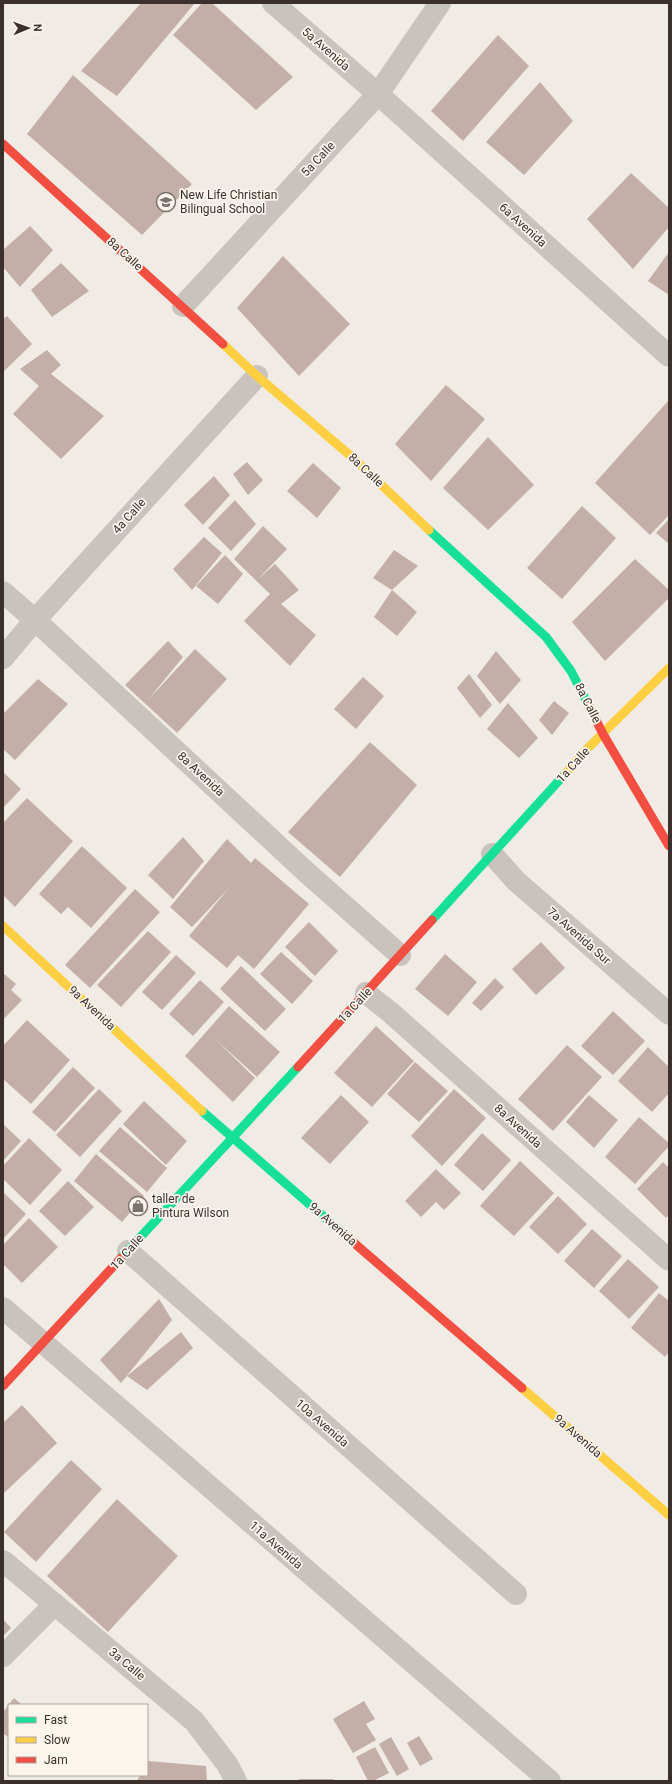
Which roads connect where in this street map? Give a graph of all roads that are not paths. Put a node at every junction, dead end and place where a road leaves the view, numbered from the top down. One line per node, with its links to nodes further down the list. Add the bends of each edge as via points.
1 (273, 3): 3 (street, 5a Avenida)
2 (440, 3): 3 (street, 5a Calle)
3 (378, 94): 5 (street, 5a Calle); 6 (street, 6a Avenida)
4 (3, 144): 5 (street, 8a Calle)
5 (183, 306): 7 (street, 8a Calle)
6 (669, 356)
7 (257, 376): 9 (street, 4a Calle); 12 (street, 8a Calle, via 352,457 546,637 571,671)
8 (3, 592): 9 (street, 8a Avenida)
9 (35, 620): 10 (street, 4a Calle); 16 (street, 8a Avenida, via 304,871)
10 (3, 658)
11 (669, 668): 12 (street, 1a Calle)
12 (603, 734): 13 (street, 8a Calle); 14 (street, 1a Calle)
13 (669, 846)
14 (492, 854): 16 (street, 1a Calle); 18 (street, 7a Avenida Sur, via 516,881)
15 (3, 926): 19 (street, 9a Avenida)
16 (400, 955): 17 (street, 1a Calle)
17 (366, 993): 19 (street, 1a Calle); 21 (street, 8a Avenida)
18 (669, 1014)
19 (232, 1136): 20 (street, 1a Calle); 25 (street, 9a Avenida)
20 (128, 1251): 23 (street, 1a Calle); 27 (street, 10a Avenida)
21 (669, 1260)
22 (3, 1308): 23 (street, 11a Avenida)
23 (43, 1344): 24 (street, 1a Calle); 31 (street, 11a Avenida)
24 (3, 1386)
25 (669, 1515)
26 (3, 1561): 28 (street, 3a Calle)
27 (516, 1594)
28 (56, 1604): 29 (street); 30 (street, 3a Calle, via 194,1721 227,1764)
29 (3, 1656)
30 (236, 1781)
31 (550, 1781)

